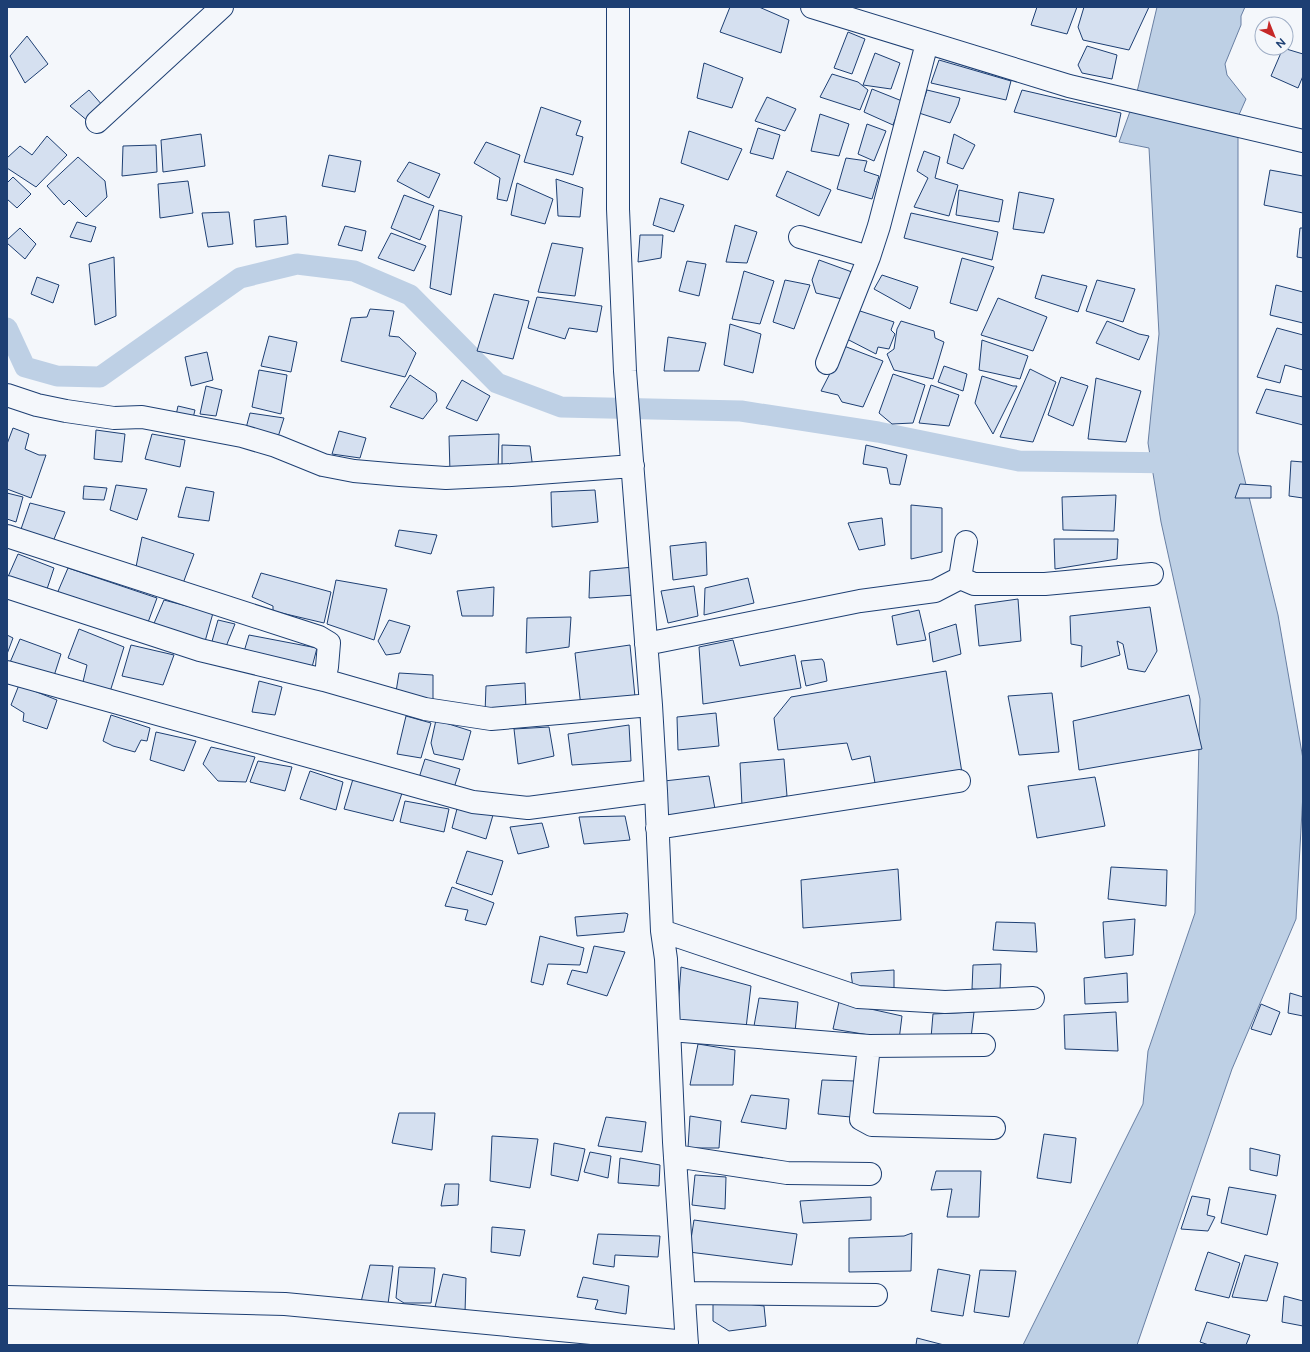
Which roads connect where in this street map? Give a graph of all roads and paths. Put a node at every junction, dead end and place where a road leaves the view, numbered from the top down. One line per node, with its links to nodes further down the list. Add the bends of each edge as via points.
1 (222, 7): 5 (street)
2 (618, 7): 11 (street, via 618,209 625,371)
3 (812, 7): 4 (street)
4 (927, 43): 6 (street, via 1069,86); 8 (street)
5 (97, 122)
6 (1300, 140)
7 (800, 237): 8 (street)
8 (869, 257): 9 (street)
9 (827, 363)
10 (7, 395): 11 (street, via 66,411 114,418 142,417 242,436 324,465 354,471 446,478)
11 (633, 463): 17 (street)
12 (7, 536): 19 (street, via 319,637 329,643)
13 (966, 542): 15 (street)
14 (1152, 574): 15 (street, via 1045,584 974,584)
15 (960, 578): 17 (street, via 935,592 860,601)
16 (7, 587): 19 (street, via 200,650)
17 (646, 644): 20 (street)
18 (7, 672): 22 (street, via 472,802 528,808)
19 (324, 680): 20 (street, via 426,709 491,719)
20 (651, 705): 22 (street)
21 (958, 781): 23 (street)
22 (656, 791): 23 (street)
23 (657, 828): 24 (street)
24 (662, 931): 25 (street, via 858,997 945,1002); 26 (street)
25 (1033, 998)
26 (670, 1030): 28 (street); 30 (street)
27 (984, 1045): 28 (street)
28 (869, 1046): 29 (street, via 861,1119 872,1125)
29 (994, 1128)
30 (675, 1156): 31 (street, via 787,1173); 32 (street)
31 (870, 1174)
32 (684, 1293): 33 (street); 35 (street)
33 (876, 1295)
34 (7, 1297): 35 (street, via 285,1304)
35 (687, 1343)

